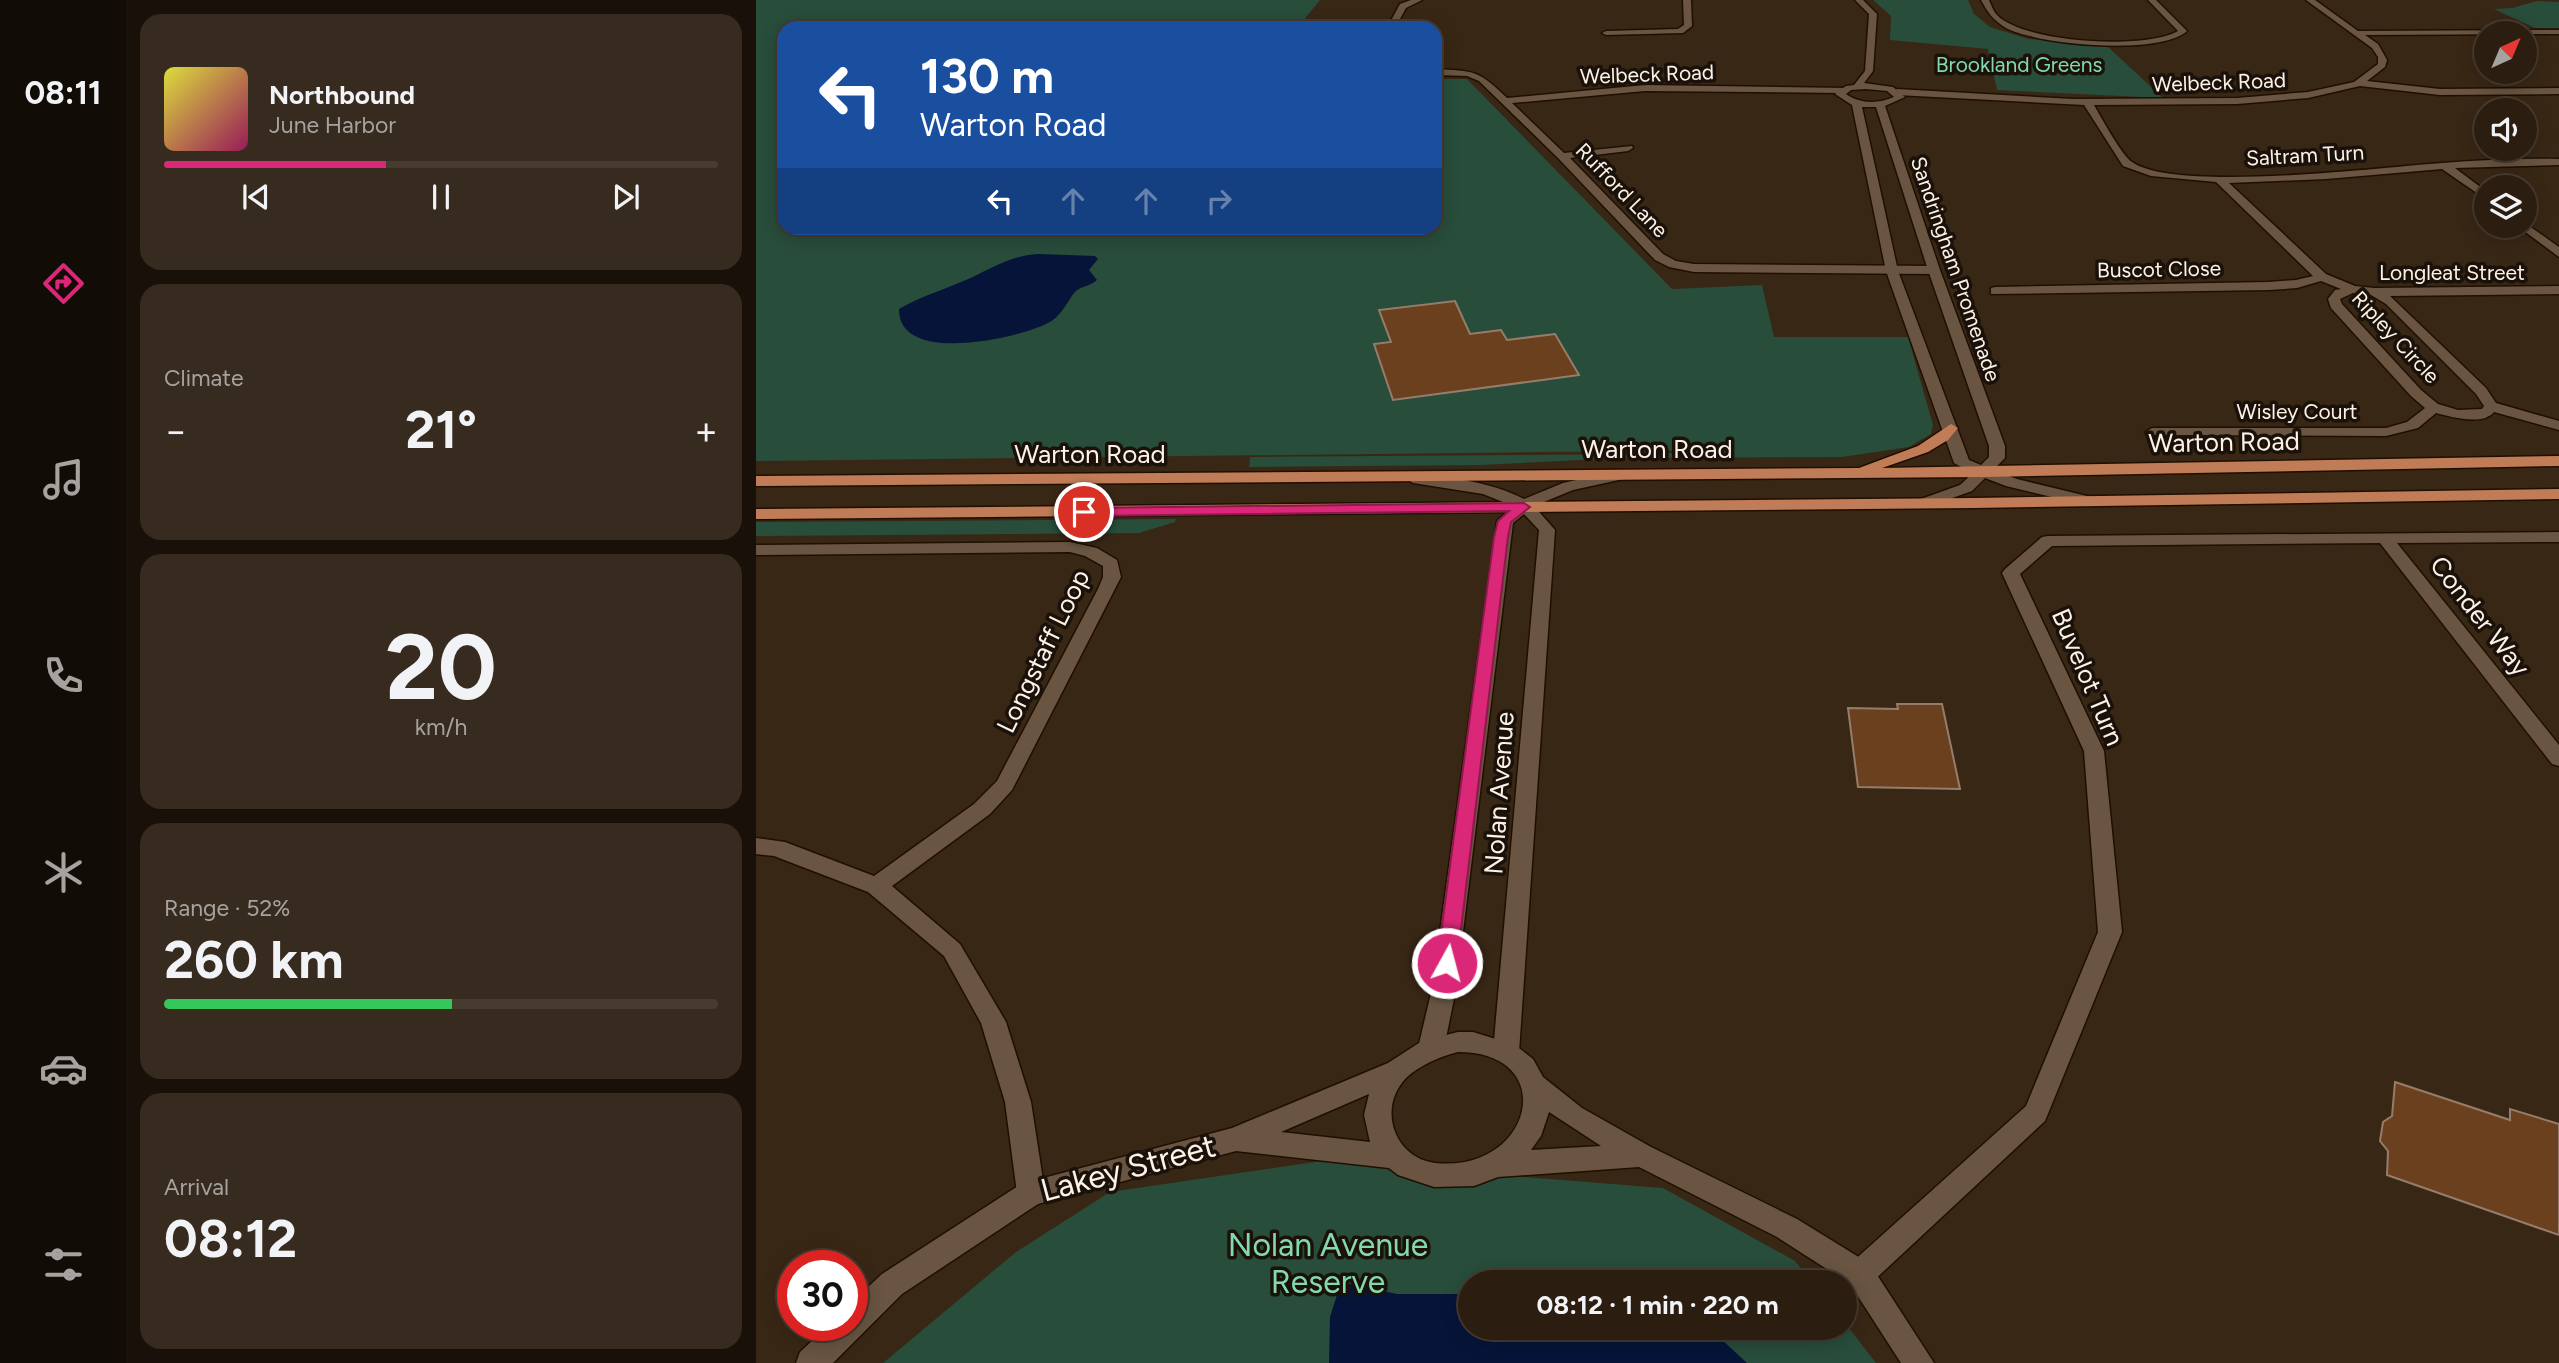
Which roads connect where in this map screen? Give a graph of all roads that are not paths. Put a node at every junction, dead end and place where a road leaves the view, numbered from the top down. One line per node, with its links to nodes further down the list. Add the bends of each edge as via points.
1 (1418, 0): 7 (street, via 1404,6)
2 (1688, 0): 9 (street, via 1688,26 1681,31)
3 (1859, 0): 11 (street, via 1873,14)
4 (1985, 0): 5 (street, via 1998,20 2018,32 2057,39 2144,40 2170,38 2183,31)
5 (2152, 0)
6 (2310, 0): 10 (street, Welbeck Road)
7 (1395, 21)
8 (2559, 32): 10 (street)
9 (1606, 33)
10 (2357, 33): 13 (street, Welbeck Road, via 2375,46 2383,64 2378,73)
11 (1869, 71): 14 (street); 15 (street)
12 (1442, 72): 20 (street, Rufford Lane, via 1482,79)
13 (2358, 83): 17 (street, via 2440,92); 23 (street, Welbeck Road, via 2310,95 2247,101)
14 (1858, 86): 15 (street); 18 (street)
15 (1881, 87): 19 (street)
16 (1790, 91): 18 (street, Welbeck Road); 20 (street, Welbeck Road, via 1645,88)
17 (2559, 91)
18 (1842, 93): 21 (street)
19 (1897, 95): 22 (street); 23 (street, Welbeck Road)
20 (1506, 101): 25 (street, Rufford Lane)
21 (1856, 102): 22 (street); 33 (street, Sandringham Promenade)
22 (1880, 103): 32 (street, Sandringham Promenade)
23 (2088, 103): 28 (street, Saltram Turn, via 2127,164 2135,169 2168,177)
24 (1628, 148): 25 (street)
25 (1562, 156): 33 (street, Rufford Lane, via 1659,257 1673,264)
26 (2559, 162): 27 (street, Saltram Turn)
27 (2445, 166): 28 (street, Saltram Turn); 29 (street)
28 (2219, 179): 34 (street, Longleat Street)
29 (2474, 187)
30 (2537, 236): 31 (street)
31 (2559, 253)
32 (1934, 270): 33 (street, Rufford Lane); 46 (street, Sandringham Promenade, via 1997,446 1997,458)
33 (1892, 271): 42 (street, Sandringham Promenade)
34 (2322, 277): 35 (street, Longleat Street); 37 (street, Buscot Close, via 2269,286)
35 (2353, 289): 38 (street, Longleat Street); 40 (street, Ripley Circle, via 2339,293 2336,305)
36 (2559, 290): 38 (street, Longleat Street)
37 (1995, 291)
38 (2374, 292): 39 (street, Ripley Circle, via 2391,301)
39 (2491, 406): 40 (street, Ripley Circle, via 2486,413 2473,415); 41 (street)
40 (2433, 407): 43 (street, Wisley Court, via 2413,426 2386,432)
41 (2559, 426)
42 (1951, 428): 45 (main road, via 1941,441); 46 (street, Sandringham Promenade, via 1962,463)
43 (2152, 432)
44 (2559, 461): 46 (main road, Warton Road)
45 (1859, 472): 46 (main road, Warton Road); 47 (main road, Warton Road)
46 (1985, 472): 51 (street); 52 (street, via 1966,488)
47 (1625, 474): 48 (main road, Warton Road); 53 (street, Nolan Avenue, via 1569,486)
48 (1398, 476): 49 (main road, Warton Road); 53 (street, Nolan Avenue, via 1491,490)
49 (756, 481)
50 (2559, 494): 51 (main road)
51 (2085, 500): 52 (main road)
52 (1927, 502): 53 (main road)
53 (1524, 507): 54 (main road); 61 (street, Nolan Avenue, via 1505,521 1501,537 1444,989); 62 (street, Nolan Avenue, via 1547,530)
54 (756, 514)
55 (2559, 537): 56 (street, Buvelot Turn)
56 (2385, 539): 58 (street, Conder Way); 70 (street, Buvelot Turn, via 2049,541 2011,573 2094,751 2110,932 2036,1113)
57 (756, 550): 60 (street, Longstaff Loop, via 1070,547 1111,564 1107,589 1005,785 982,809)
58 (2559, 759)
59 (756, 846): 60 (street, via 776,848)
60 (876, 886): 69 (street, via 952,950 993,1022 1018,1102)
61 (1431, 1048): 62 (street, Lakey Street, via 1473,1042); 63 (street, Lakey Street)
62 (1506, 1052): 64 (street, via 1524,1067)
63 (1396, 1071): 65 (street, Lakey Street); 67 (street, Lakey Street, via 1383,1092 1377,1115 1381,1137)
64 (1534, 1085): 66 (street, via 1573,1116); 68 (street, Lakey Street, via 1537,1107 1527,1136)
65 (1236, 1139): 67 (street, Lakey Street); 69 (street, Lakey Street)
66 (1641, 1155): 68 (street, Lakey Street); 70 (street, via 1787,1228)
67 (1395, 1157): 68 (street, Lakey Street, via 1434,1175 1474,1174)
68 (1493, 1166)
69 (1031, 1193): 71 (street, Lakey Street, via 892,1284)
70 (1860, 1274): 74 (street)
71 (868, 1307)
72 (834, 1341): 73 (street, Lakey Street)
73 (811, 1363)
74 (1919, 1363)

